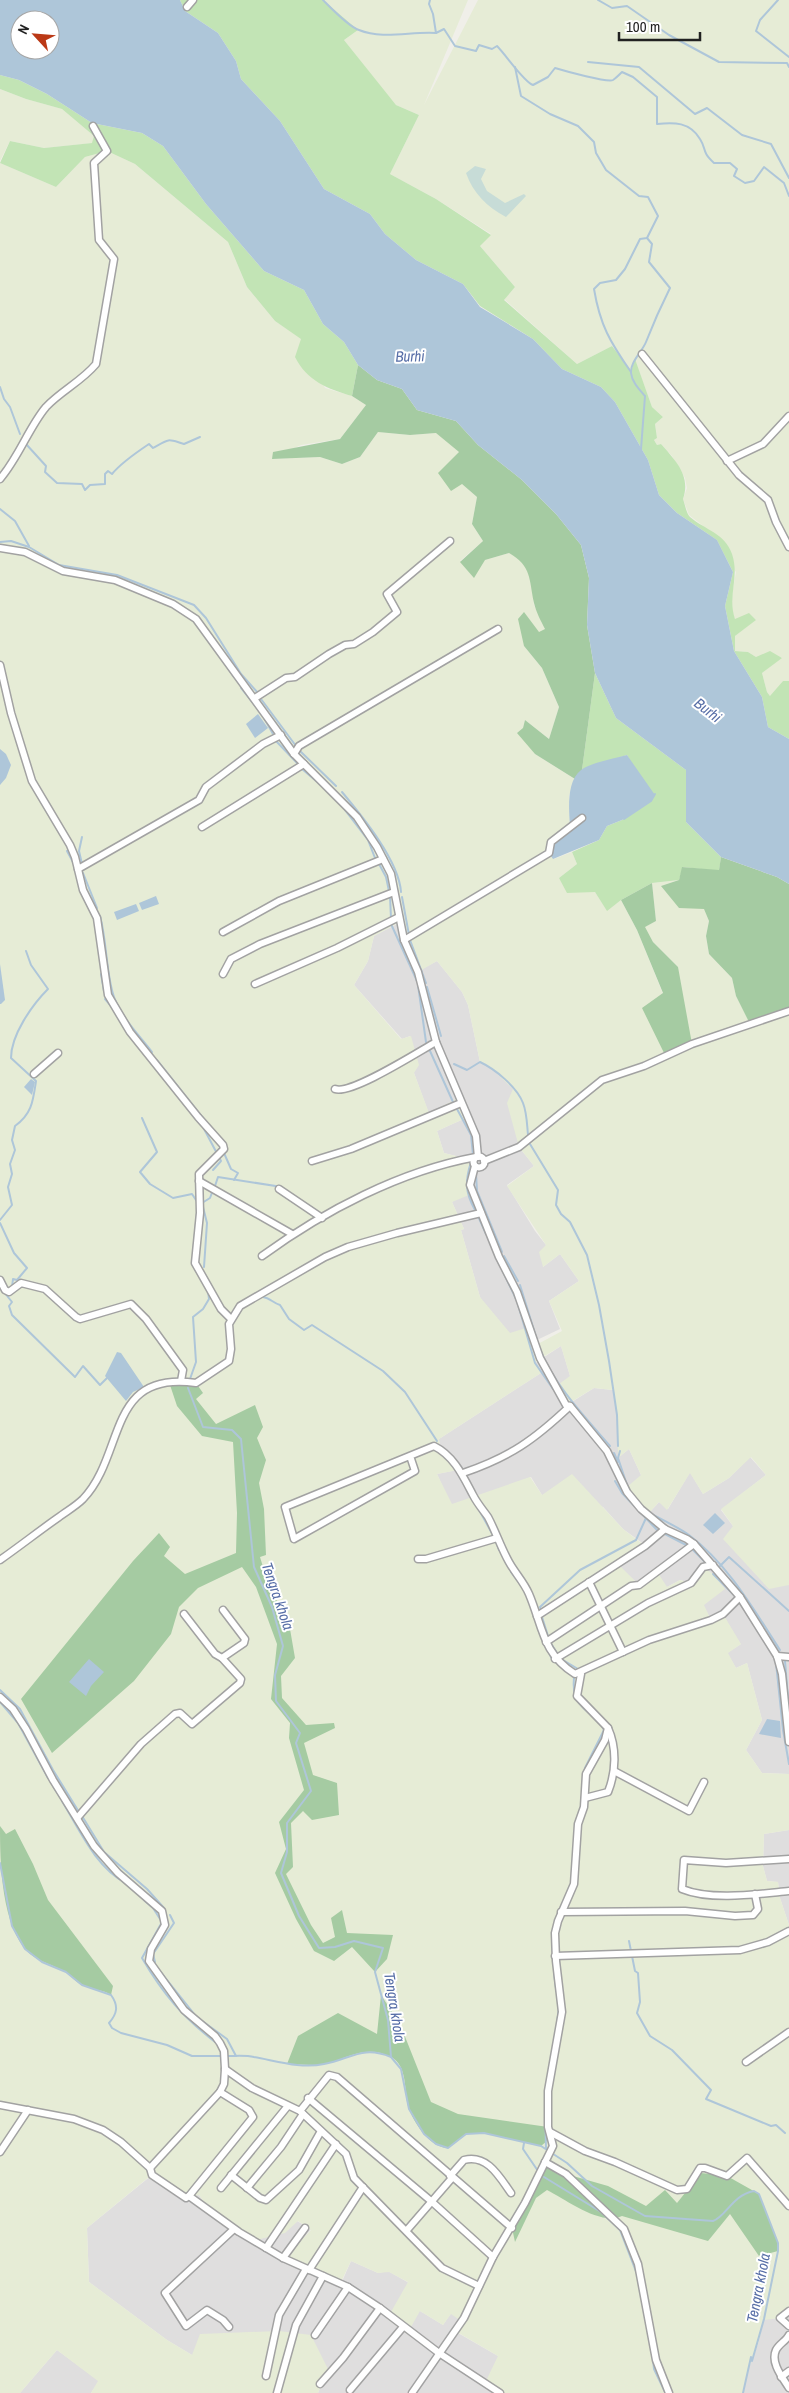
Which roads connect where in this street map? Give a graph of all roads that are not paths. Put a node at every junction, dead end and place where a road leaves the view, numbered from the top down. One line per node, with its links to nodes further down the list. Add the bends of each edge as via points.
1 (193, 0): 2 (street)
2 (187, 6)
3 (93, 126): 7 (street, via 107,151 94,164 99,240 114,259 96,364 46,408 12,465)
4 (642, 354): 6 (street)
5 (789, 416): 6 (street, via 763,444)
6 (727, 461): 9 (street, via 739,476 768,500)
7 (0, 478)
8 (450, 541): 13 (street, via 387,594 398,612 354,644 337,650)
9 (789, 547)
10 (0, 548): 13 (street, via 25,552 63,571 115,580 173,604 204,626)
11 (498, 629): 15 (street, via 299,746)
12 (0, 665): 20 (street, via 10,713 32,780 70,845)
13 (255, 698): 14 (street)
14 (281, 735): 15 (street); 20 (street, via 263,744 206,787 199,800)
15 (294, 754): 16 (street)
16 (304, 764): 18 (street); 19 (street, via 357,817)
17 (582, 818): 24 (street, via 550,842 549,853)
18 (202, 827)
19 (383, 859): 21 (street); 23 (street, via 279,901)
20 (78, 869): 35 (street, via 83,890 97,918 110,1000 135,1038 223,1145 220,1154 201,1170)
21 (394, 892): 22 (street); 25 (street, via 260,944 231,959)
22 (400, 917): 24 (street); 26 (street)
23 (223, 932)
24 (404, 940): 28 (street, via 418,972)
25 (222, 974)
26 (255, 984)
27 (789, 1011): 33 (street, via 692,1044 602,1080 519,1147)
28 (436, 1042): 31 (street, via 361,1084 340,1091); 32 (street)
29 (58, 1053): 30 (street)
30 (34, 1074)
31 (335, 1089)
32 (460, 1103): 33 (street, via 476,1136); 34 (street, via 351,1149)
33 (479, 1158): 37 (street, via 481,1168 474,1166 470,1185); 38 (street, via 407,1178)
34 (312, 1161)
35 (199, 1181): 39 (street); 42 (street, via 200,1213 195,1264 221,1309)
36 (279, 1189): 38 (street)
37 (481, 1213): 42 (street, via 382,1237 325,1257 240,1306); 44 (street, via 517,1292 540,1358 566,1405)
38 (322, 1218): 39 (street)
39 (292, 1234): 40 (street)
40 (262, 1256)
41 (0, 1280): 43 (street, via 9,1292 21,1283 42,1287 80,1319 131,1304 183,1370)
42 (231, 1319): 43 (street, via 229,1361 196,1383)
43 (181, 1381): 51 (street, via 153,1384 137,1396 115,1434 97,1481 82,1500)
44 (570, 1406): 46 (street, via 517,1450); 47 (street, via 607,1451 627,1492)
45 (410, 1456): 45 (street, via 286,1507 294,1539 415,1471); 46 (street, via 434,1446 445,1451)
46 (463, 1473): 48 (street)
47 (665, 1529): 49 (street); 53 (street, via 645,1546)
48 (497, 1538): 50 (street); 58 (street, via 528,1592)
49 (694, 1544): 52 (street); 55 (street, via 639,1585 631,1586)
50 (418, 1559)
51 (0, 1560)
52 (713, 1565): 54 (street); 59 (street, via 703,1567 691,1583 648,1603)
53 (589, 1582): 55 (street); 58 (street)
54 (740, 1597): 61 (street, via 723,1614 711,1620 665,1634); 62 (street)
55 (600, 1605): 59 (street); 60 (street)
56 (223, 1610): 64 (street, via 245,1641)
57 (184, 1614): 64 (street, via 215,1654)
58 (537, 1616): 60 (street)
59 (612, 1626): 61 (street); 65 (street)
60 (546, 1642): 65 (street)
61 (624, 1652): 66 (street)
62 (777, 1656): 63 (street); 69 (street)
63 (789, 1657)
64 (222, 1658): 73 (street, via 241,1679 240,1683 192,1724 180,1713 174,1714 140,1744)
65 (555, 1658): 66 (street, via 575,1674)
66 (581, 1674): 68 (street, via 577,1696)
67 (0, 1697): 73 (street, via 26,1729 53,1780)
68 (608, 1728): 70 (street, via 614,1748); 72 (street, via 586,1774)
69 (789, 1742)
70 (614, 1771): 71 (street, via 689,1811); 72 (street, via 608,1792)
71 (704, 1782)
72 (585, 1798): 77 (street, via 578,1824 574,1884)
73 (78, 1817): 82 (street, via 94,1846 108,1862 162,1911 166,1925 151,1949 149,1960 184,2010 215,2036 224,2051)
74 (789, 1859): 76 (street, via 740,1863 684,1860 682,1889 710,1894)
75 (789, 1891): 76 (street)
76 (755, 1894): 77 (street, via 758,1909 753,1915 685,1911)
77 (561, 1912): 79 (street, via 555,1934)
78 (789, 1931): 79 (street, via 768,1942 740,1950)
79 (555, 1956): 90 (street, via 562,2012 548,2091)
80 (789, 2032): 81 (street)
81 (746, 2062)
82 (225, 2066): 83 (street); 86 (street, via 252,2088)
83 (220, 2092): 94 (street); 101 (street, via 249,2110 253,2117)
84 (308, 2098): 88 (street); 96 (street, via 329,2075 337,2077); 102 (street)
85 (0, 2106): 87 (street)
86 (287, 2106): 88 (street); 95 (street)
87 (28, 2110): 92 (street); 94 (street, via 74,2119 103,2130)
88 (301, 2112): 89 (street); 98 (street, via 281,2146)
89 (322, 2131): 91 (street); 98 (street, via 298,2170 269,2197 263,2200)
90 (550, 2132): 93 (street, via 552,2146); 103 (street, via 585,2151 677,2190 687,2189 700,2168 727,2176 747,2158)
91 (336, 2144): 99 (street, via 349,2158 352,2174); 108 (street)
92 (0, 2152)
93 (545, 2162): 105 (street); 132 (street, via 566,2174 624,2229 638,2264 656,2360)
94 (150, 2168): 101 (street, via 152,2175 186,2198)
95 (232, 2175): 97 (street); 98 (street)
96 (451, 2177): 100 (street, via 464,2160 477,2159 497,2173); 102 (street); 105 (street)
97 (221, 2188)
98 (247, 2188)
99 (363, 2188): 107 (street); 111 (street)
100 (511, 2193)
101 (189, 2196): 106 (street)
102 (431, 2201): 107 (street); 109 (street)
103 (789, 2206)
104 (305, 2228): 110 (street)
105 (512, 2228): 109 (street)
106 (234, 2229): 108 (street); 118 (street, via 165,2293 186,2326 207,2310)
107 (407, 2230): 113 (street, via 442,2268)
108 (266, 2248): 110 (street)
109 (493, 2257): 113 (street)
110 (283, 2258): 111 (street)
111 (307, 2269): 112 (street); 124 (street, via 279,2315)
112 (324, 2276): 114 (street); 130 (street, via 296,2325)
113 (479, 2286): 122 (street, via 464,2318)
114 (348, 2287): 115 (street); 120 (street)
115 (380, 2308): 119 (street); 126 (street)
116 (789, 2311): 117 (street, via 780,2318)
117 (789, 2326)
118 (229, 2327)
119 (403, 2327): 122 (street); 128 (street)
120 (315, 2335)
121 (789, 2335): 125 (street, via 776,2350 775,2360)
122 (439, 2353): 129 (street); 131 (street)
123 (789, 2371): 125 (street)
124 (266, 2376)
125 (782, 2377): 127 (street)
126 (320, 2384)
127 (789, 2388)
128 (350, 2390)
129 (415, 2392)
130 (278, 2393)
131 (500, 2393)
132 (669, 2393)

